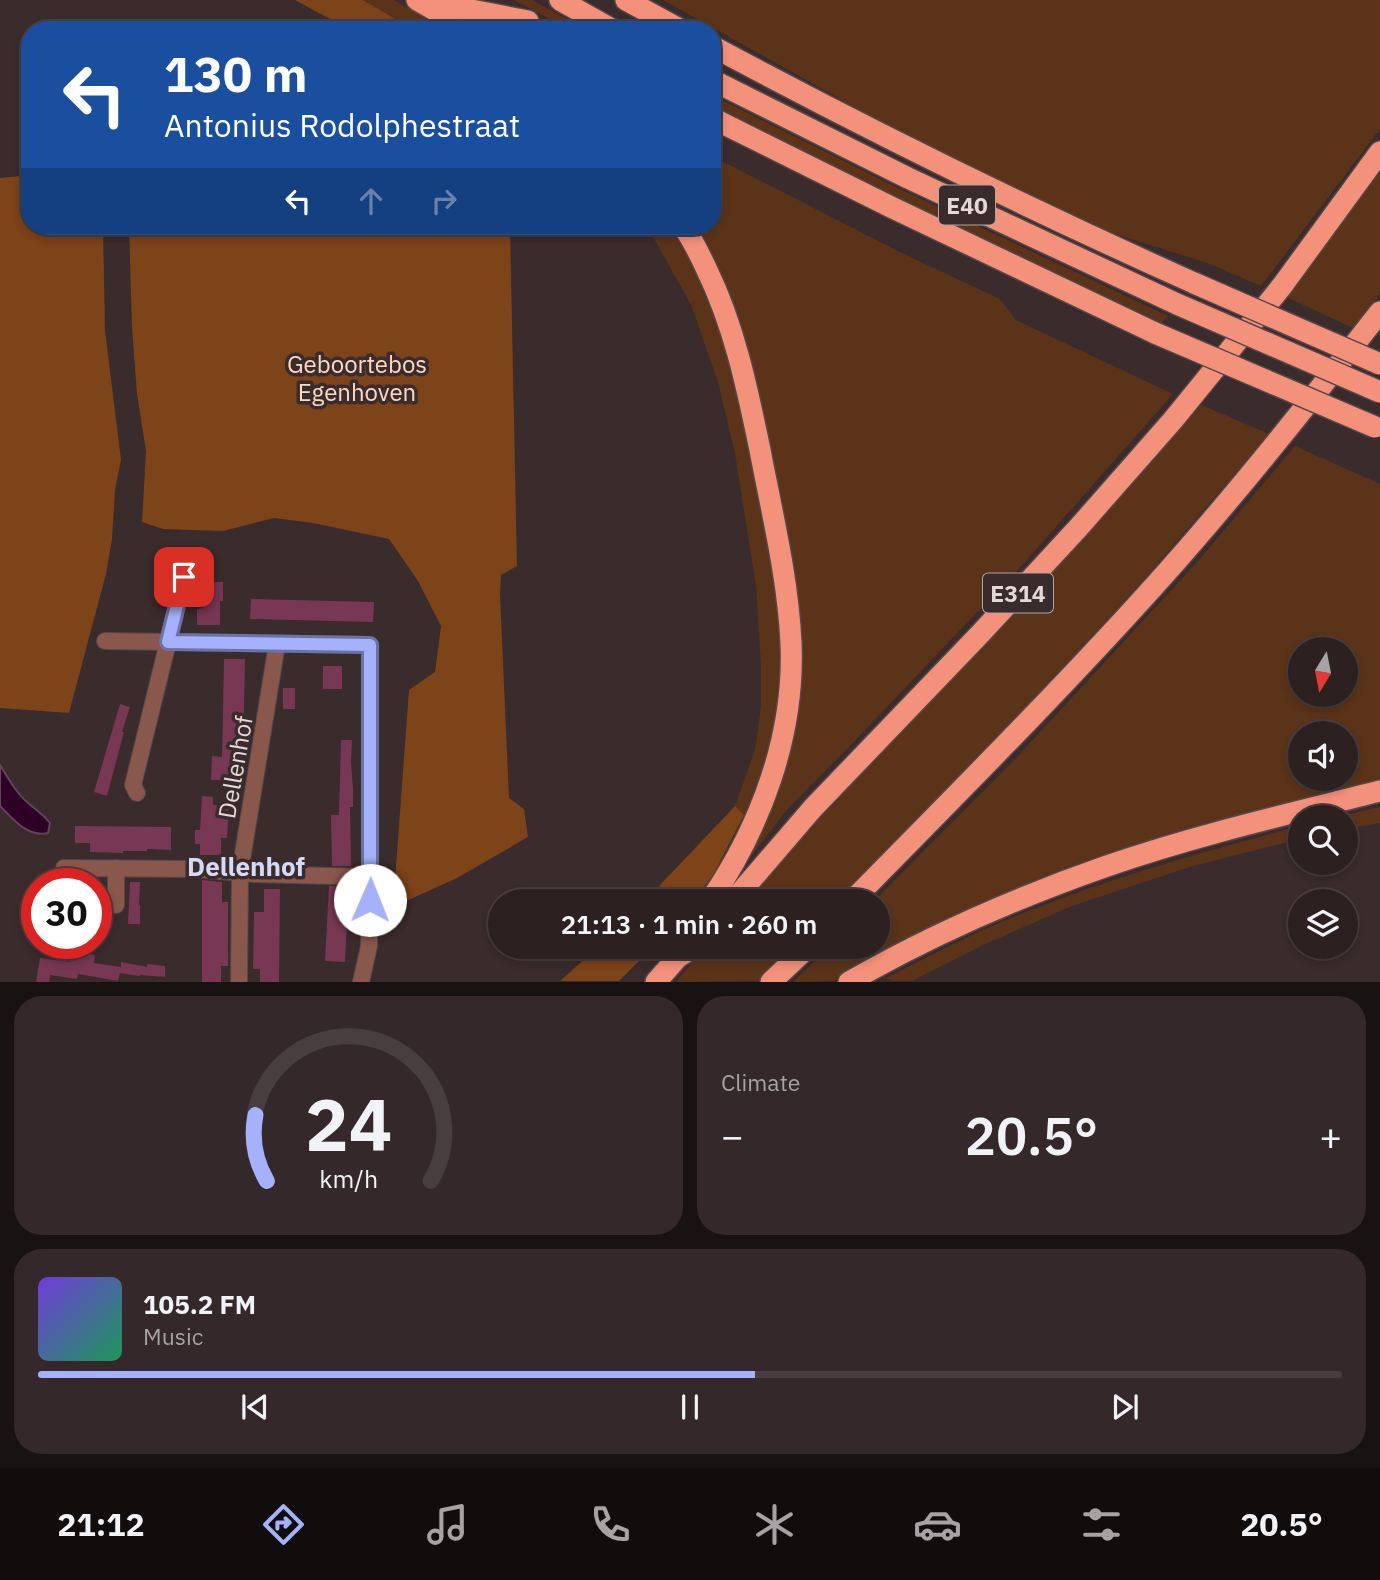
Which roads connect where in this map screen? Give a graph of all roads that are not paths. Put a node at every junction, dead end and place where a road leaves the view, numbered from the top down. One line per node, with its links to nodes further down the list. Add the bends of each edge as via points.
1 (417, 0): 6 (highway)
2 (439, 0): 7 (highway)
3 (491, 0): 8 (highway)
4 (560, 0): 9 (highway)
5 (626, 0): 10 (highway)
6 (453, 21)
7 (518, 21)
8 (529, 21)
9 (597, 21)
10 (664, 21)
11 (721, 51): 17 (highway, bridge, via 880,135 1108,245)
12 (721, 84): 18 (highway, E40, bridge, via 1178,304)
13 (721, 122): 19 (highway, E40, bridge, via 1155,333)
14 (1380, 152): 31 (highway, E314, via 1282,286 1173,420)
15 (689, 235): 30 (highway, via 720,298 737,347 782,564 791,645 789,689 775,768 760,810)
16 (1380, 312): 32 (highway, via 1273,448 1156,584)
17 (1380, 364)
18 (1380, 392)
19 (1377, 428)
20 (184, 577): 22 (street)
21 (105, 641): 22 (street)
22 (168, 642): 23 (street); 25 (street, via 133,786)
23 (277, 644): 28 (street, Dellenhof); 29 (street, via 370,645)
24 (1380, 791): 40 (highway, via 1109,865 982,914)
25 (137, 793)
26 (65, 867): 27 (street)
27 (117, 868): 28 (street); 33 (street)
28 (240, 872): 29 (street); 36 (street, Dellenhof)
29 (370, 877): 37 (street, via 369,946)
30 (717, 889)
31 (743, 889)
32 (864, 889)
33 (116, 905)
34 (676, 959): 38 (highway)
35 (795, 959): 39 (highway)
36 (239, 982)
37 (361, 982)
38 (656, 982)
39 (771, 982)
40 (849, 982)

